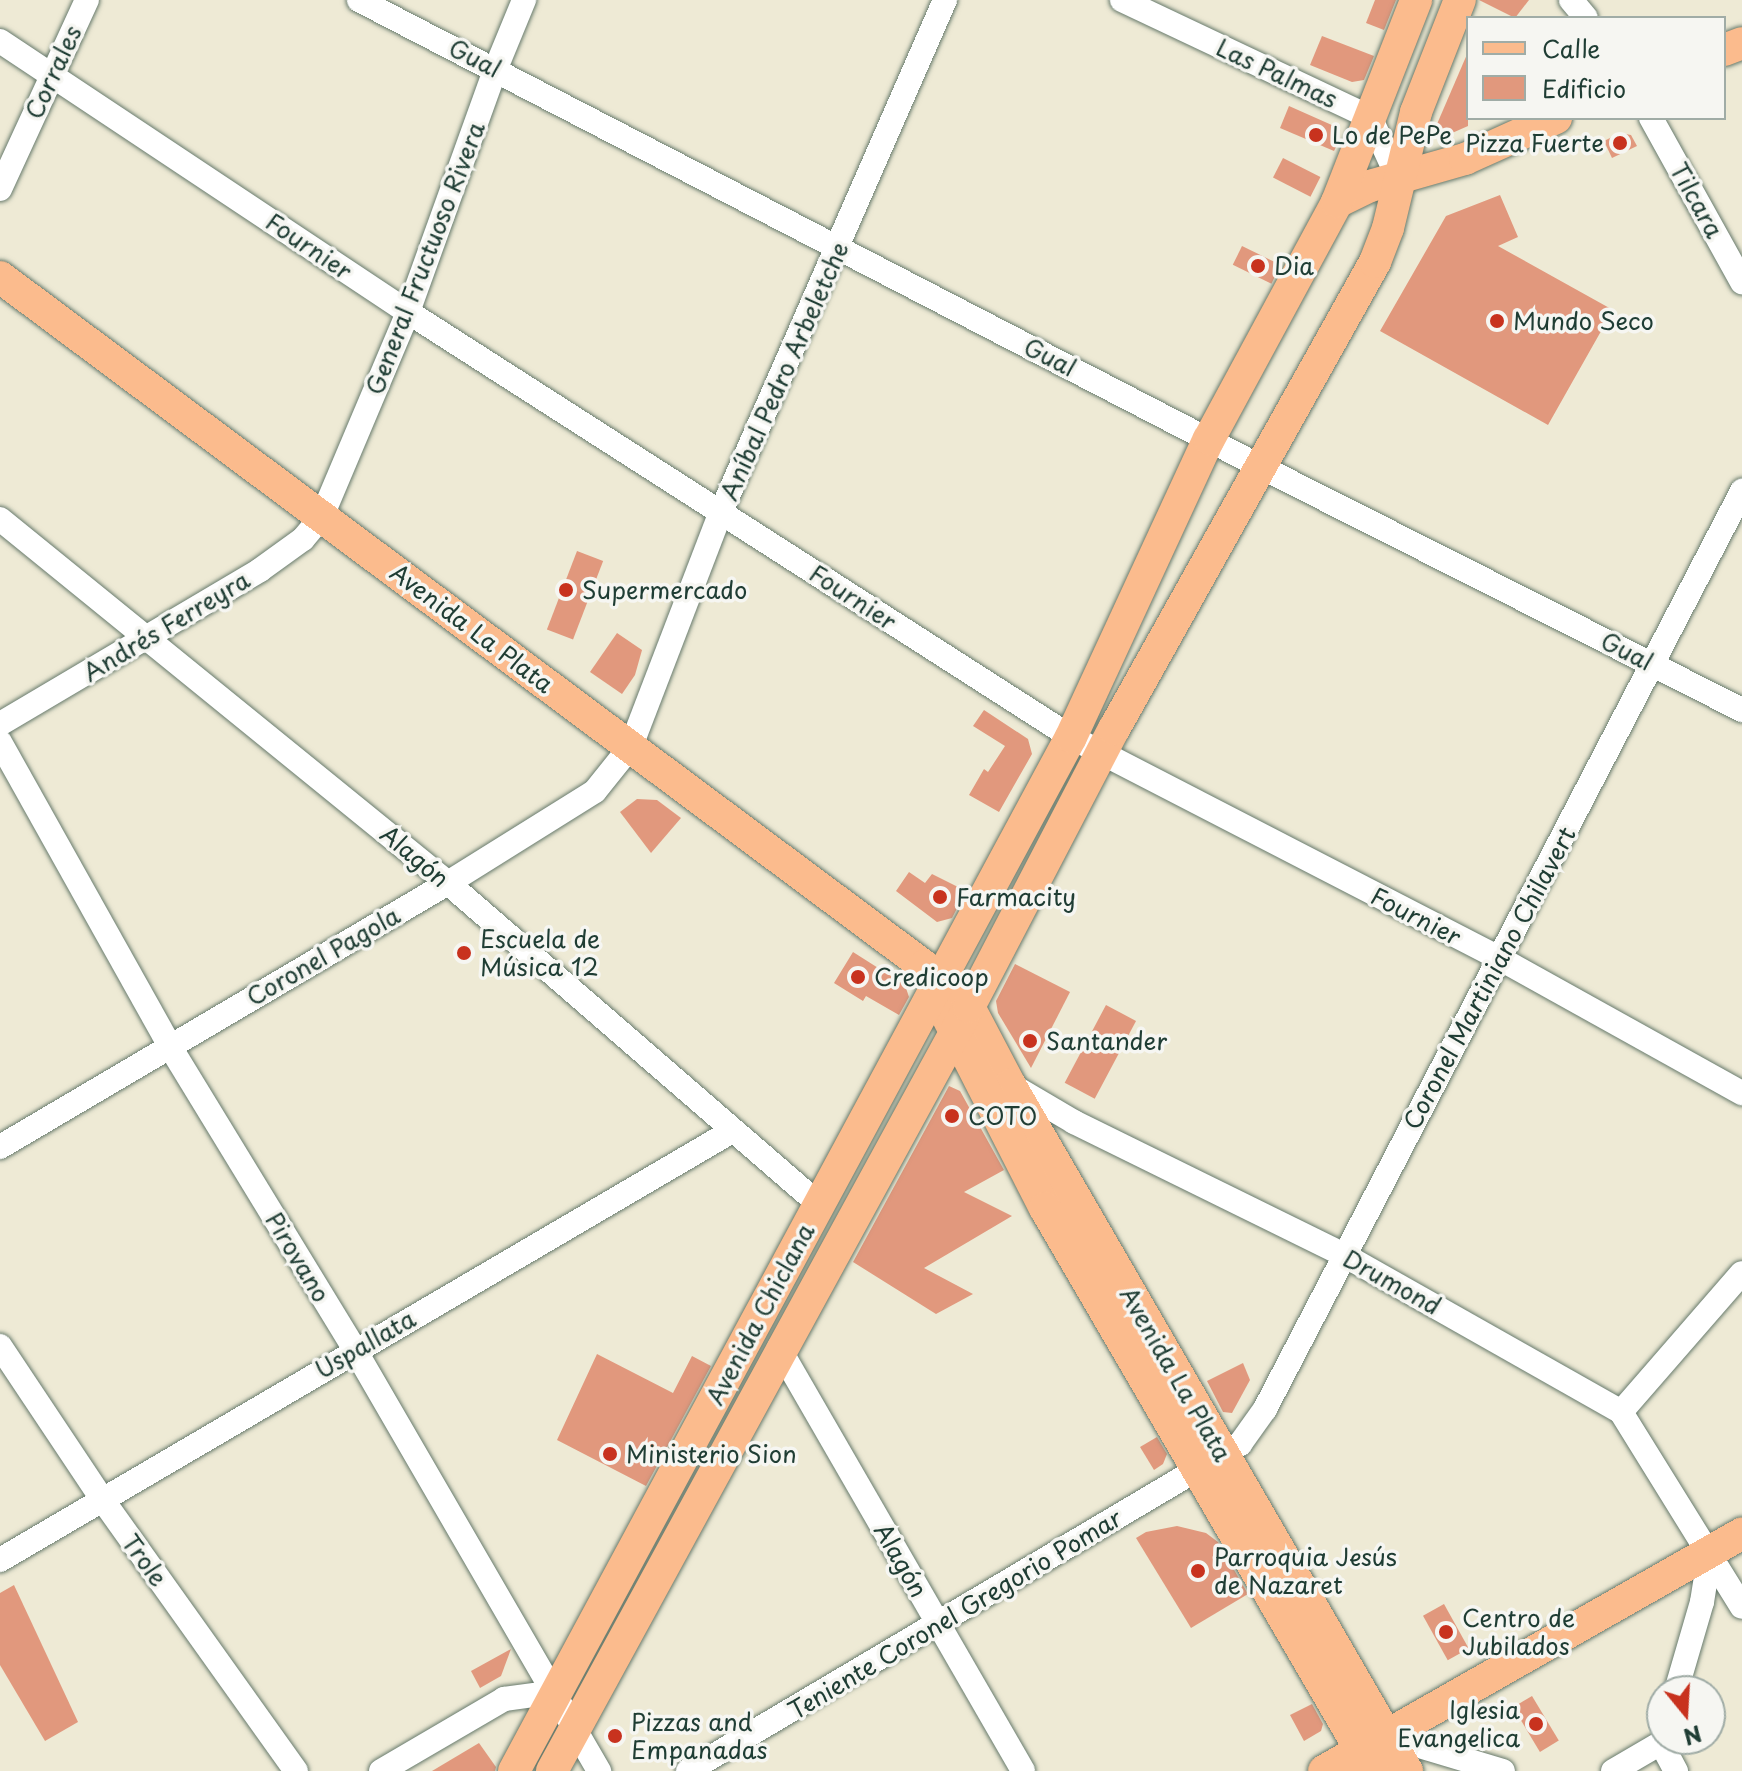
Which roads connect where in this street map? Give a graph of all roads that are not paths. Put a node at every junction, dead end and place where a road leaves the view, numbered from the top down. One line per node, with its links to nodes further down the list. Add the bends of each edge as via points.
1 (87, 0): 12 (street, Corrales)
2 (359, 0): 11 (street, Gual)
3 (524, 0): 11 (street, General Fructuoso Rivera)
4 (945, 0): 19 (street, Aníbal Pedro Arbeletche)
5 (1122, 0): 13 (street, Las Palmas)
6 (1416, 0): 13 (main road, Avenida Chiclana)
7 (1460, 0): 16 (main road, Avenida Chiclana, via 1416,112)
8 (1571, 0): 9 (street)
9 (1584, 16)
10 (0, 41): 12 (street, Fournier)
11 (496, 68): 19 (street, Gual); 22 (street, General Fructuoso Rivera)
12 (51, 74): 17 (street, Corrales); 22 (street, Fournier)
13 (1370, 117): 16 (street); 18 (main road, Avenida Chiclana)
14 (1552, 120): 16 (main road, via 1465,159)
15 (1652, 120): 21 (street, Tilcara)
16 (1398, 178): 18 (main road); 24 (main road, Avenida Chiclana, via 1375,262)
17 (0, 189)
18 (1337, 202): 23 (main road, Avenida Chiclana)
19 (839, 249): 23 (street, Gual); 26 (street, Aníbal Pedro Arbeletche)
20 (0, 277): 27 (main road, Avenida La Plata)
21 (1742, 282)
22 (408, 312): 26 (street, Fournier); 27 (street, General Fructuoso Rivera)
23 (1209, 439): 24 (street, Gual); 33 (main road, Avenida Chiclana)
24 (1261, 467): 30 (street, Gual); 36 (main road, Avenida Chiclana)
25 (1742, 491): 30 (street, Coronel Martiniano Chilavert)
26 (721, 512): 33 (street, Fournier); 35 (street, Aníbal Pedro Arbeletche)
27 (322, 516): 29 (street, Andrés Ferreyra, via 303,539 260,570); 35 (main road, Avenida La Plata)
28 (0, 519): 29 (street, Alagón)
29 (149, 638): 32 (street, Andrés Ferreyra); 37 (street, Alagón)
30 (1654, 665): 31 (street, Gual); 38 (street, Coronel Martiniano Chilavert)
31 (1742, 710)
32 (0, 724)
33 (1071, 737): 36 (street, Fournier); 39 (main road, Avenida Chiclana)
34 (0, 742): 41 (street, Pirovano)
35 (631, 746): 37 (street, Coronel Pagola, via 595,791); 39 (main road, Avenida La Plata, via 924,966)
36 (1101, 753): 38 (street, Fournier); 40 (main road, Avenida Chiclana)
37 (448, 883): 41 (street, Coronel Pagola); 44 (street, Alagón)
38 (1499, 958): 43 (street, Fournier); 47 (street, Coronel Martiniano Chilavert)
39 (938, 984): 40 (main road, Avenida La Plata); 46 (main road, Avenida Chiclana)
40 (961, 1020): 42 (main road, Avenida La Plata); 50 (main road, Avenida Chiclana); 53 (main road, Avenida La Plata, via 1045,1208)
41 (169, 1045): 45 (street, Coronel Pagola); 51 (street, Pirovano)
42 (1010, 1085): 47 (street, Drumond); 53 (main road, Avenida La Plata)
43 (1742, 1093)
44 (732, 1131): 46 (street, Alagón); 51 (street, Uspallata)
45 (0, 1147)
46 (820, 1205): 61 (main road, Avenida Chiclana)
47 (1344, 1255): 52 (street, Drumond); 53 (street, Coronel Martiniano Chilavert, via 1256,1424 1240,1444)
48 (1742, 1273): 52 (street)
49 (0, 1346): 54 (street, Trole)
50 (779, 1348): 59 (street, Alagón); 62 (main road, Avenida Chiclana)
51 (355, 1350): 54 (street, Uspallata); 61 (street, Pirovano)
52 (1621, 1412): 56 (street, Drumond)
53 (1210, 1463): 59 (street, Teniente Coronel Gregorio Pomar); 64 (main road, Avenida La Plata)
54 (102, 1499): 57 (street, Uspallata); 65 (street, Trole)
55 (1742, 1534): 56 (main road)
56 (1710, 1552): 58 (street, Drumond); 60 (street); 64 (main road)
57 (0, 1560)
58 (1742, 1607)
59 (939, 1625): 70 (street, Teniente Coronel Gregorio Pomar); 71 (street, Alagón)
60 (1681, 1675)
61 (555, 1692): 62 (street, Pirovano); 66 (street, via 504,1699); 67 (main road, Avenida Chiclana)
62 (575, 1729): 68 (main road, Avenida Chiclana); 69 (street, Pirovano)
63 (1646, 1751): 75 (street)
64 (1373, 1752): 72 (main road); 73 (main road, Avenida La Plata); 74 (street)
65 (296, 1771)
66 (381, 1771)
67 (514, 1771)
68 (552, 1771)
69 (599, 1771)
70 (688, 1771)
71 (1023, 1771)
72 (1324, 1771)
73 (1407, 1771)
74 (1503, 1771)
75 (1613, 1771)

